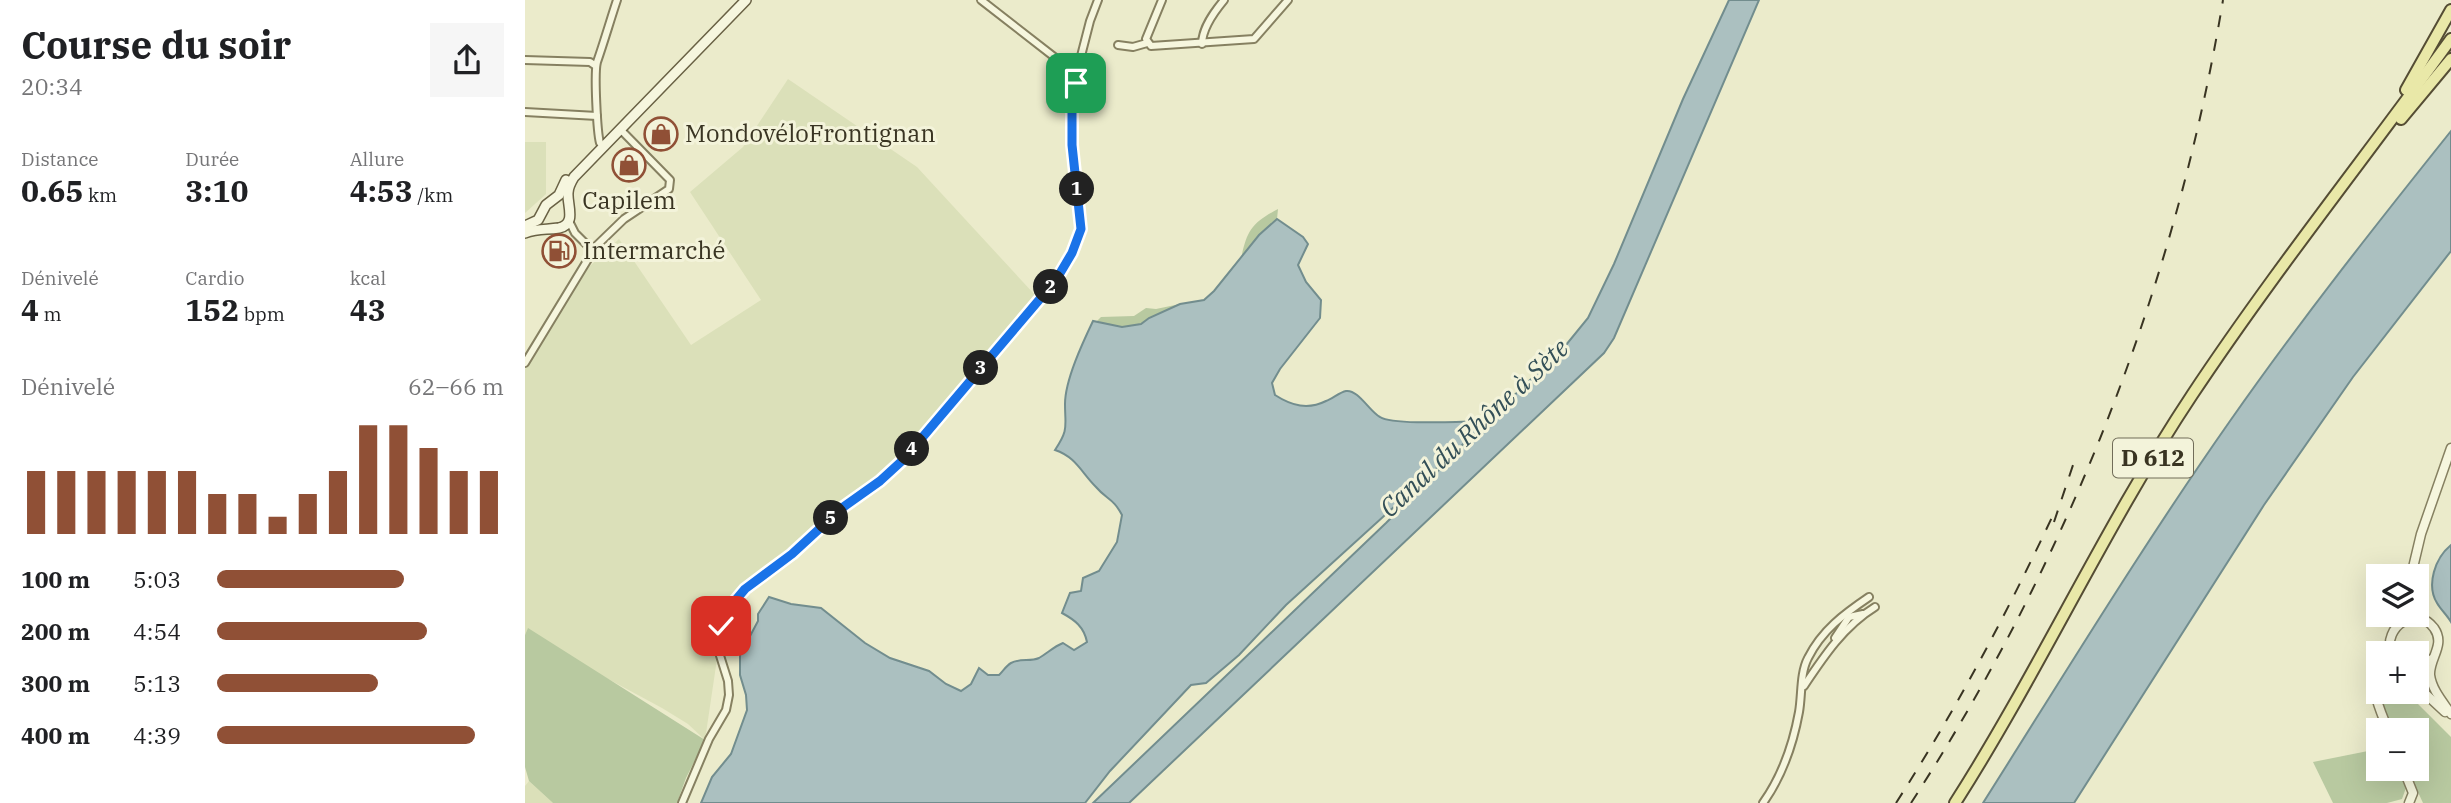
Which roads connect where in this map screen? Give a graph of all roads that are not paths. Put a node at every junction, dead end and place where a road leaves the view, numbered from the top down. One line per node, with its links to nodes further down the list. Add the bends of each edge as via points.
1 (617, 0): 16 (street)
2 (744, 0): 20 (main road); 22 (main road)
3 (981, 0): 15 (street, via 1062,63)
4 (1098, 0): 15 (street)
5 (1162, 0): 10 (street)
6 (1224, 0): 11 (street, via 1214,12)
7 (1288, 0): 11 (street, via 1254,40)
8 (2451, 10): 19 (main road, via 2393,108)
9 (2451, 39): 19 (main road, D 612)
10 (1147, 43): 11 (street); 12 (street)
11 (1202, 44)
12 (1118, 45)
13 (2451, 59): 21 (main road, via 2392,129)
14 (525, 60): 16 (street)
15 (1074, 65): 46 (street, via 1072,145 1081,229 1072,253 1042,298 904,459 736,598 721,626 717,646 728,681 726,710)
16 (596, 66): 18 (street)
17 (525, 112): 18 (street)
18 (597, 116): 22 (street)
19 (2395, 116): 21 (main road, D 612)
20 (620, 129): 24 (main road, via 574,177 568,191); 30 (street, via 671,185 618,224)
21 (2382, 132): 48 (main road, D 612, via 2185,406)
22 (600, 144): 23 (main road, via 574,169)
23 (553, 201): 24 (main road); 25 (main road)
24 (569, 207): 26 (main road)
25 (543, 214): 27 (main road); 28 (main road)
26 (566, 224): 28 (main road); 30 (street)
27 (525, 226)
28 (551, 227): 29 (main road)
29 (525, 233)
30 (592, 250): 31 (street)
31 (525, 363)
32 (2451, 448): 33 (street)
33 (2414, 564)
34 (1869, 597): 36 (street)
35 (1875, 607): 37 (street)
36 (1848, 614): 37 (street); 39 (street); 42 (street, via 1822,636 1808,659)
37 (1863, 614): 39 (street)
38 (2429, 624): 40 (street, via 2438,637)
39 (1831, 646): 42 (street)
40 (2432, 659): 41 (street); 44 (street, via 2433,685)
41 (2429, 662)
42 (1803, 687): 47 (street, via 1788,756)
43 (2429, 696): 44 (street)
44 (2451, 715)
45 (2408, 781): 49 (street)
46 (682, 803)
47 (1763, 803)
48 (1955, 803)
49 (2411, 803)

